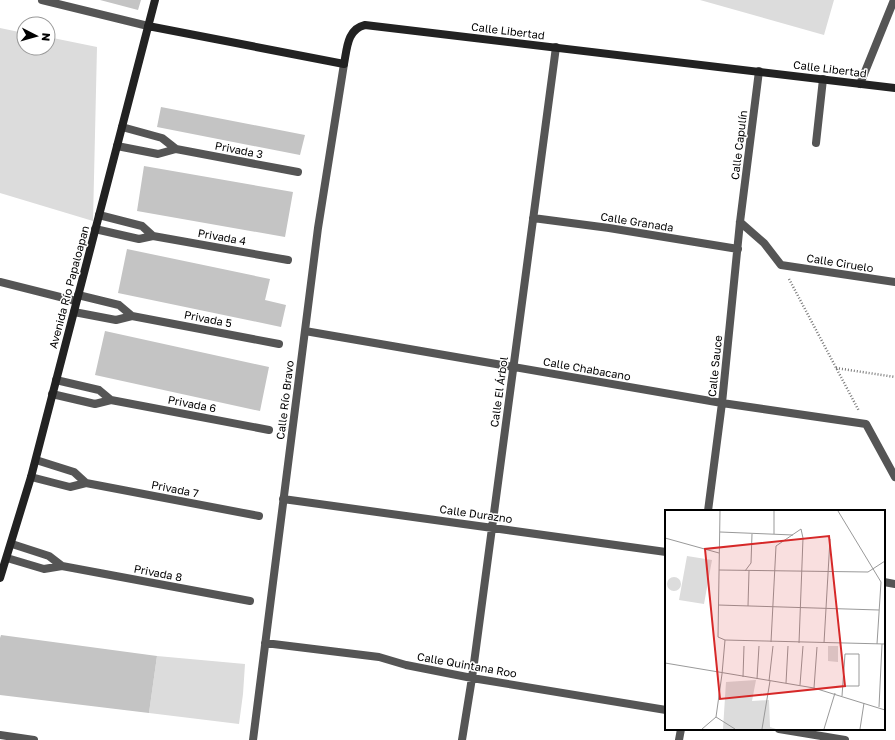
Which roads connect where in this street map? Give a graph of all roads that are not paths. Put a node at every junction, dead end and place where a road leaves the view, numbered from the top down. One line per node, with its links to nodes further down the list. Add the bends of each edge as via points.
1 (42, 0): 4 (street)
2 (155, 0): 4 (main road, Avenida Río Papaloapan)
3 (894, 0): 9 (street)
4 (148, 26): 6 (main road); 11 (main road, Avenida Río Papaloapan)
5 (556, 47): 6 (main road, Calle Libertad, via 365,25 359,26 349,37); 7 (main road, Calle Libertad); 17 (street, Calle El Árbol)
6 (344, 64): 28 (street, Calle Río Bravo, via 318,228)
7 (759, 72): 8 (main road, Calle Libertad); 18 (street, Calle Capulín)
8 (822, 79): 9 (main road, Calle Libertad); 12 (street)
9 (860, 84): 10 (main road, Calle Libertad)
10 (895, 88)
11 (122, 127): 13 (main road, Avenida Río Papaloapan); 14 (street, Privada 3, via 162,138)
12 (816, 143)
13 (117, 146): 14 (street, Privada 3, via 158,154); 16 (main road, Avenida Río Papaloapan)
14 (176, 149): 15 (street, Privada 3)
15 (298, 172)
16 (99, 214): 19 (main road, Avenida Río Papaloapan); 20 (street, Privada 4, via 142,226)
17 (533, 218): 21 (street, Calle Granada); 30 (street, Calle El Árbol)
18 (740, 222): 21 (street, Calle Sauce); 24 (street, Calle Ciruelo, via 764,243 781,265)
19 (95, 229): 20 (street, Privada 4, via 139,239); 25 (main road, Avenida Río Papaloapan)
20 (153, 236): 22 (street, Privada 4)
21 (738, 249): 34 (street, Calle Sauce)
22 (288, 260)
23 (0, 282): 25 (street, Privada 5)
24 (895, 282)
25 (77, 298): 26 (main road, Avenida Río Papaloapan); 27 (street, Privada 5, via 119,305)
26 (74, 312): 27 (street, Privada 5, via 116,320); 31 (main road, Avenida Río Papaloapan)
27 (132, 316): 29 (street, Privada 5)
28 (305, 331): 30 (street, Calle Chabacano); 40 (street, Calle Río Bravo)
29 (279, 344)
30 (514, 368): 34 (street, Calle Chabacano); 43 (street, Calle El Árbol)
31 (56, 380): 32 (main road, Avenida Río Papaloapan); 33 (street, Privada 6, via 99,390)
32 (52, 394): 33 (street, Privada 6, via 96,404); 36 (main road, Avenida Río Papaloapan)
33 (111, 400): 35 (street, Privada 6)
34 (722, 403): 38 (street, Calle Chabacano, via 866,424); 41 (street, Calle Sauce)
35 (269, 430)
36 (36, 460): 37 (main road, Avenida Río Papaloapan); 39 (street, Privada 7, via 74,472)
37 (31, 477): 39 (street, Privada 7, via 70,487); 44 (main road, Avenida Río Papaloapan)
38 (895, 477)
39 (86, 483): 42 (street, Privada 7)
40 (284, 498): 43 (street, Calle Durazno); 52 (street, Calle Río Bravo)
41 (708, 510)
42 (259, 516)
43 (492, 528): 45 (street, Calle Durazno); 53 (street, Calle El Árbol)
44 (12, 544): 46 (main road, Avenida Río Papaloapan); 47 (street, Privada 8, via 49,556)
45 (665, 552)
46 (7, 558): 47 (street, Privada 8, via 44,569); 48 (main road, Avenida Río Papaloapan)
47 (62, 566): 51 (street, Privada 8)
48 (0, 578)
49 (885, 582): 50 (street)
50 (895, 584)
51 (250, 601)
52 (265, 643): 53 (street, Calle Quintana Roo, via 379,657); 59 (street, Calle Río Bravo)
53 (472, 678): 54 (street, Calle Quintana Roo); 60 (street, Calle El Árbol)
54 (665, 710)
55 (681, 730): 61 (street)
56 (785, 730): 62 (street)
57 (0, 737): 58 (street)
58 (34, 740)
59 (253, 740)
60 (462, 740)
61 (680, 740)
62 (845, 740)

